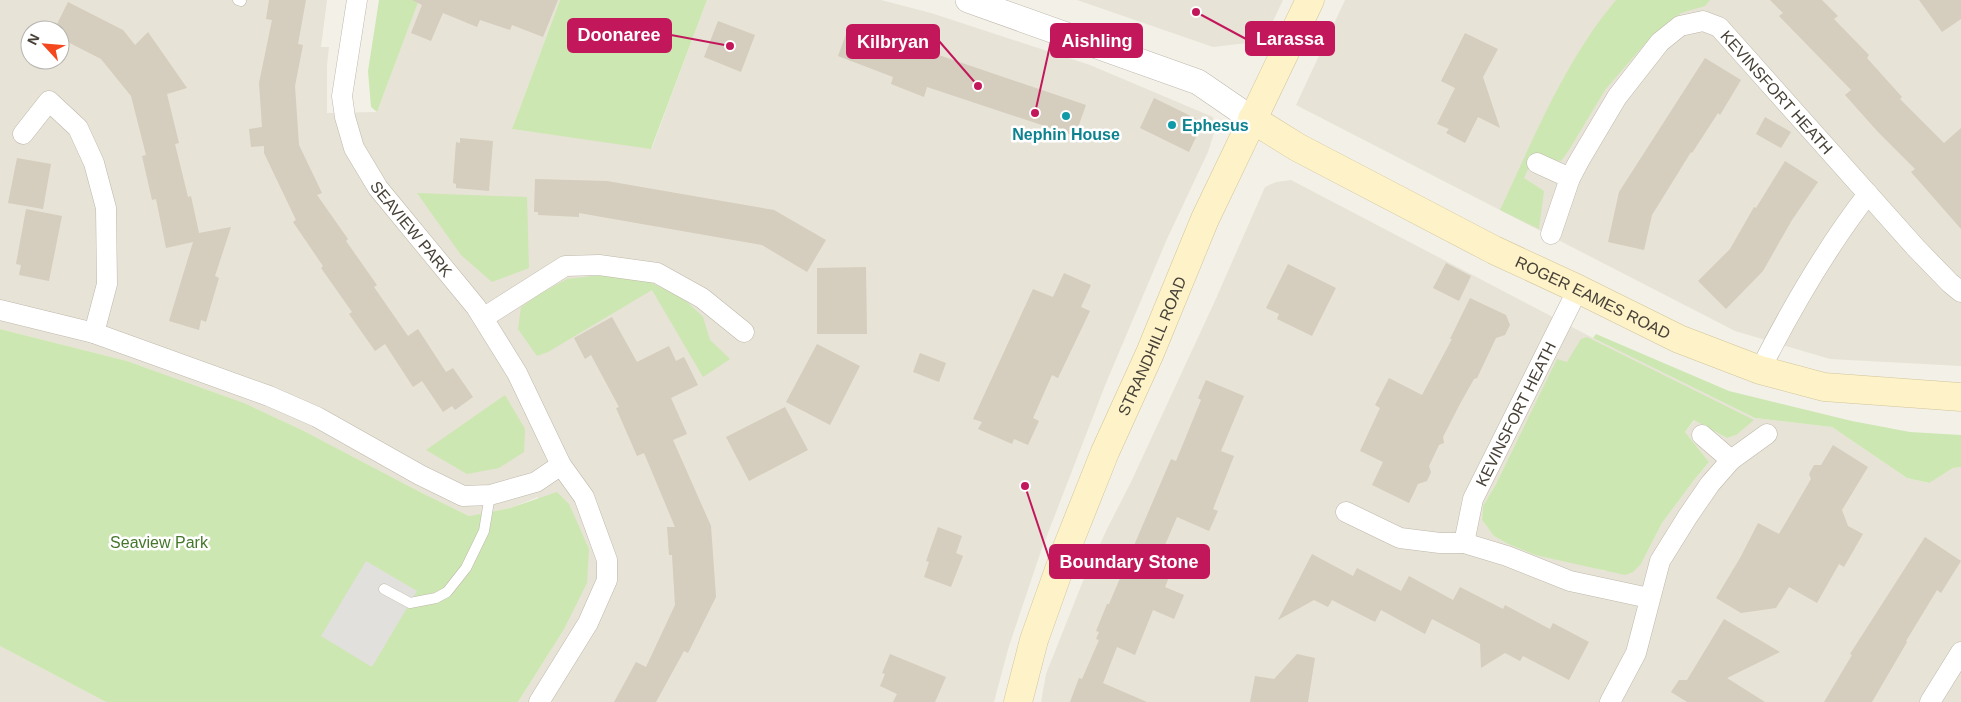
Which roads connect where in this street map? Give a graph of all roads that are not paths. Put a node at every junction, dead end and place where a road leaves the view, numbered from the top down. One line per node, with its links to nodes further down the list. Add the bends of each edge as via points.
1 (357, 0): 13 (street, SEAVIEW PARK, via 342,96 354,148 378,188)
2 (968, 0): 4 (street, via 1198,82)
3 (1310, 0): 4 (main road, STRANDHILL ROAD)
4 (1252, 118): 10 (main road, ROGER EAMES ROAD, via 1297,147 1494,250); 29 (main road, STRANDHILL ROAD, via 1101,462 1034,640)
5 (23, 134): 15 (street, via 49,101 78,128 94,163 106,208 106,284)
6 (1537, 163): 7 (street)
7 (1570, 178): 8 (street, KEVINSFORT HEATH, via 1617,97 1660,42 1680,26 1703,21 1720,27); 9 (street, KEVINSFORT HEATH)
8 (1868, 194): 11 (street, KEVINSFORT HEATH); 16 (street, via 1842,227)
9 (1551, 234)
10 (1578, 288): 16 (main road, ROGER EAMES ROAD, via 1678,339); 24 (street, KEVINSFORT HEATH, via 1473,499)
11 (1961, 292)
12 (0, 310): 15 (street)
13 (483, 318): 14 (street, via 565,266 600,265 657,273 702,298); 21 (street, SEAVIEW PARK, via 517,373)
14 (744, 332)
15 (94, 333): 22 (street, via 269,396 317,417 463,496)
16 (1760, 370): 17 (main road, ROGER EAMES ROAD, via 1824,386)
17 (1961, 397)
18 (1767, 434): 20 (street)
19 (1702, 435): 20 (street)
20 (1731, 460): 26 (street, via 1710,484 1660,561)
21 (562, 465): 22 (street, via 536,482); 28 (street, SEAVIEW PARK, via 584,497 607,560 607,580 588,623)
22 (490, 495): 25 (lane, via 484,531 466,568 447,592 436,598 410,603)
23 (1346, 512): 24 (street, via 1400,538)
24 (1464, 543): 26 (street, via 1570,581)
25 (384, 589)
26 (1649, 598): 30 (street, via 1636,654)
27 (1961, 652): 31 (street)
28 (539, 702)
29 (1018, 702)
30 (1610, 702)
31 (1930, 702)

